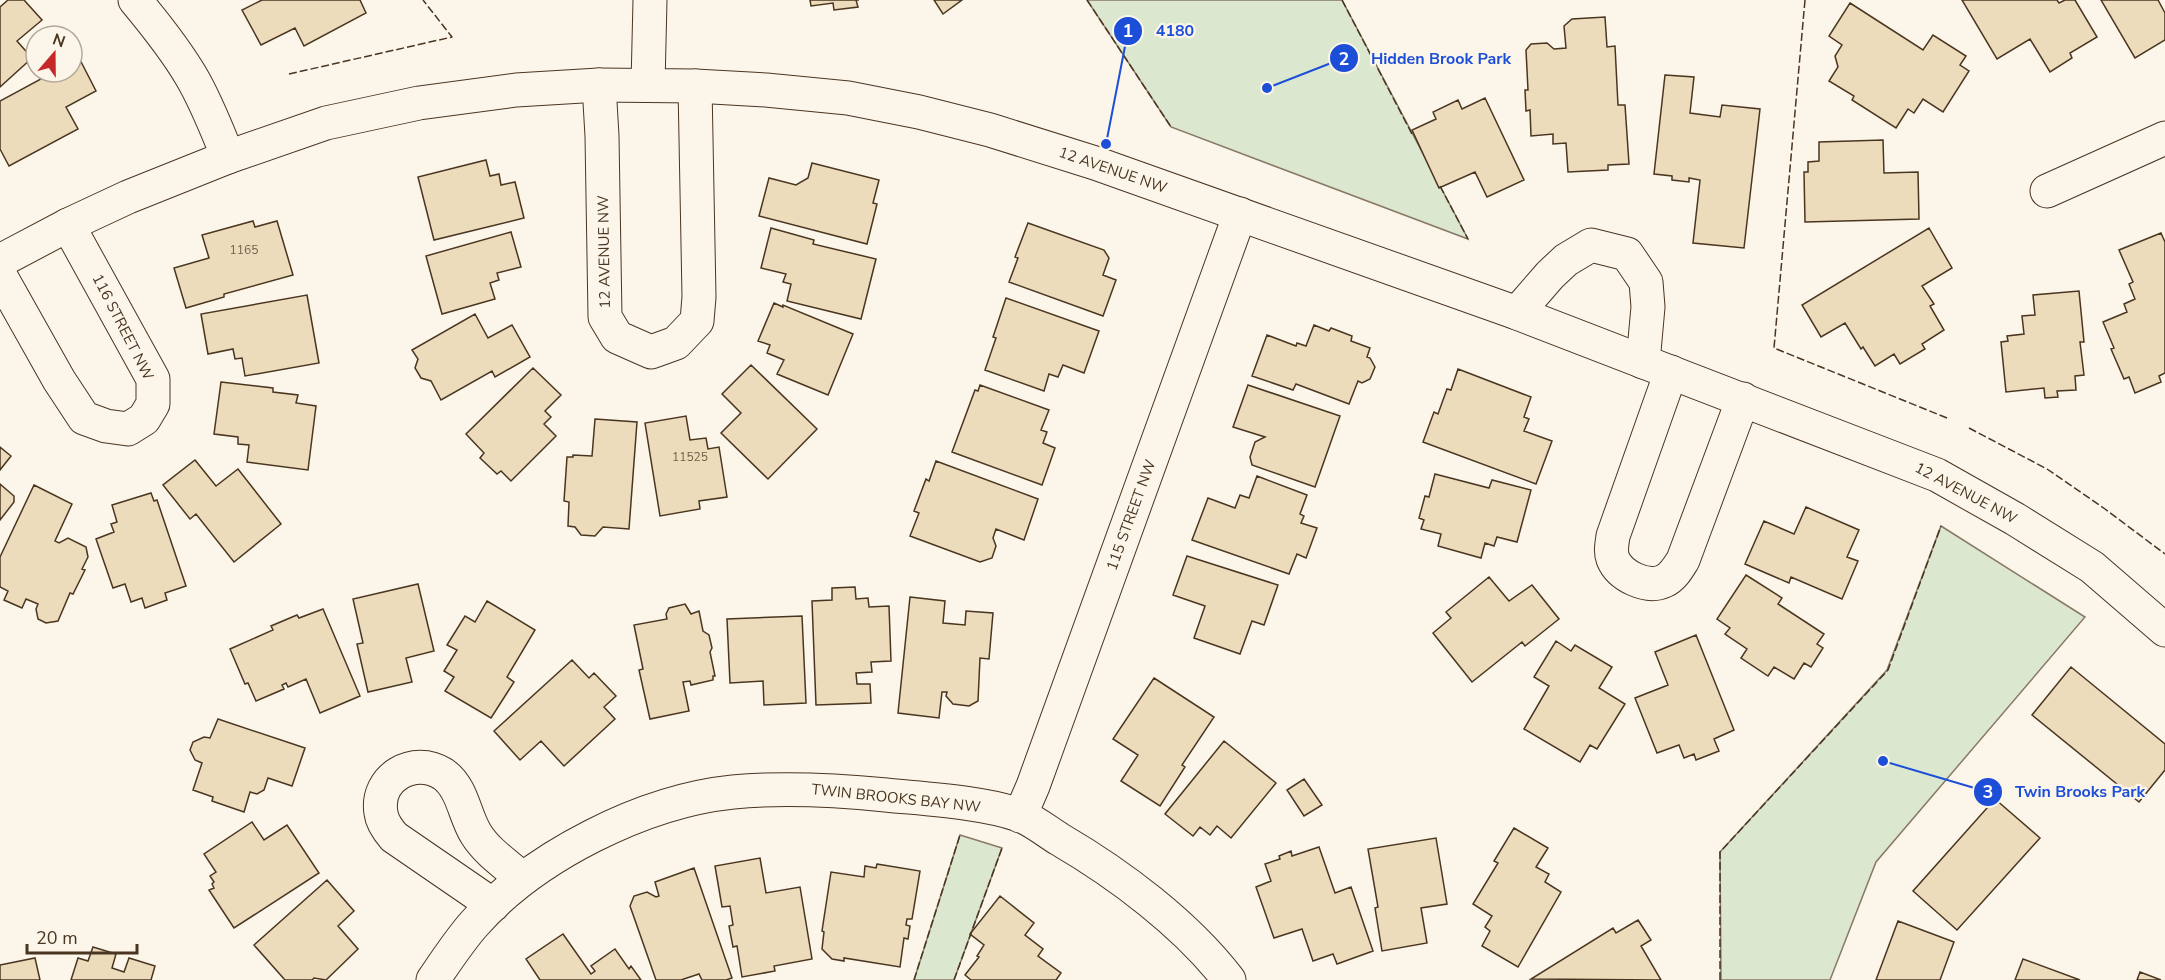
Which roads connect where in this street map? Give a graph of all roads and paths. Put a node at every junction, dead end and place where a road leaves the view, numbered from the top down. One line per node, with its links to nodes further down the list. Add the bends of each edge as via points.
1 (135, 0): 7 (street, via 191,75)
2 (650, 0): 3 (street)
3 (648, 85): 4 (street, 12 AVENUE NW); 5 (street, 12 AVENUE NW)
4 (599, 86): 5 (street, 12 AVENUE NW, via 605,317 617,337 651,352 676,343 697,321); 7 (street, 12 AVENUE NW, via 516,90 419,103 326,123)
5 (695, 86): 9 (street, 12 AVENUE NW, via 848,98 919,112 1095,163)
6 (2165, 138): 8 (street)
7 (228, 157): 10 (street)
8 (2047, 191)
9 (1240, 214): 13 (street, 12 AVENUE NW); 17 (street, 115 STREET NW)
10 (68, 225): 11 (street); 12 (street, 116 STREET NW, via 153,379 153,404 144,419 128,429 84,418)
11 (0, 261)
12 (0, 275)
13 (1517, 313): 14 (street, 12 AVENUE NW); 14 (street, via 1566,260 1591,245 1627,254 1647,282)
14 (1657, 367): 15 (street, 12 AVENUE NW); 15 (street, via 1611,548 1620,569 1640,581 1663,582 1683,560)
15 (1743, 399): 16 (street, 12 AVENUE NW, via 1937,475 2092,567)
16 (2165, 630)
17 (1020, 816): 18 (street, TWIN BROOKS BAY NW, via 990,808 837,790 731,792 672,803 620,823 570,848); 21 (street, TWIN BROOKS BAY NW, via 1090,857 1150,900)
18 (523, 879): 19 (street, TWIN BROOKS BAY NW); 19 (street, via 486,846 453,784 443,775 416,767 395,775 381,798 385,826 394,837)
19 (493, 904): 20 (street, TWIN BROOKS BAY NW, via 473,924)
20 (433, 980)
21 (1229, 980)

